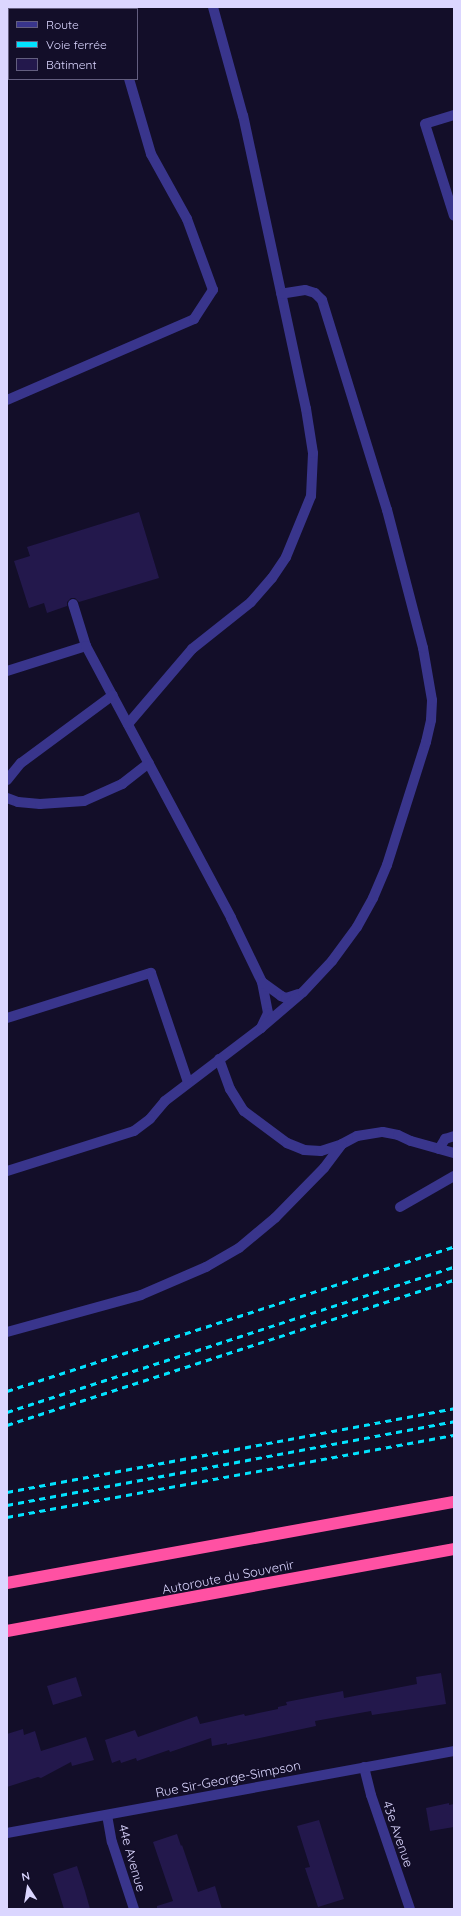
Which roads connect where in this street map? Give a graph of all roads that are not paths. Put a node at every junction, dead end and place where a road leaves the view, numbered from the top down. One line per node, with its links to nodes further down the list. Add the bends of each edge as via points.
1 (213, 7): 5 (street, via 243,116)
2 (129, 80): 6 (street, via 151,154 187,219 213,290 194,318)
3 (454, 115): 4 (street, via 425,124)
4 (454, 216)
5 (281, 294): 11 (street, via 311,441 311,496 286,557 272,578 251,602 192,649); 16 (street, via 299,290 312,291 319,296 325,308 387,510 423,648 432,700 426,742 387,866 373,898 357,927 332,962)
6 (7, 400)
7 (73, 604): 8 (street)
8 (86, 646): 9 (street); 10 (street)
9 (7, 671)
10 (113, 695): 11 (street); 13 (street, via 21,763)
11 (128, 724): 12 (street)
12 (149, 763): 14 (street, via 122,784 84,801 40,804); 15 (street)
13 (7, 780)
14 (7, 798)
15 (262, 982): 16 (street, via 267,988 286,998); 18 (street, via 268,1013)
16 (303, 992): 18 (street)
17 (7, 1018): 20 (street, via 151,973)
18 (261, 1028): 19 (street)
19 (219, 1059): 20 (street); 23 (street, via 230,1088 244,1111 287,1143 304,1150 321,1151)
20 (188, 1082): 26 (street, via 134,1131)
21 (454, 1128): 22 (street)
22 (450, 1137): 24 (street)
23 (342, 1144): 24 (street, via 357,1136 383,1132); 29 (street, via 324,1168 275,1218 240,1248 140,1295)
24 (439, 1149): 25 (street)
25 (454, 1153)
26 (7, 1171)
27 (454, 1176): 28 (street)
28 (400, 1207)
29 (7, 1332)
30 (454, 1502): 32 (highway)
31 (454, 1549): 33 (highway, Autoroute du Souvenir)
32 (7, 1583)
33 (7, 1631)
34 (454, 1751): 35 (street, Rue Sir-George-Simpson)
35 (364, 1767): 36 (street, Rue Sir-George-Simpson); 39 (street, 43e Avenue)
36 (107, 1815): 37 (street, Rue Sir-George-Simpson); 38 (street, 44e Avenue, via 112,1842)
37 (7, 1833)
38 (134, 1909)
39 (410, 1909)

